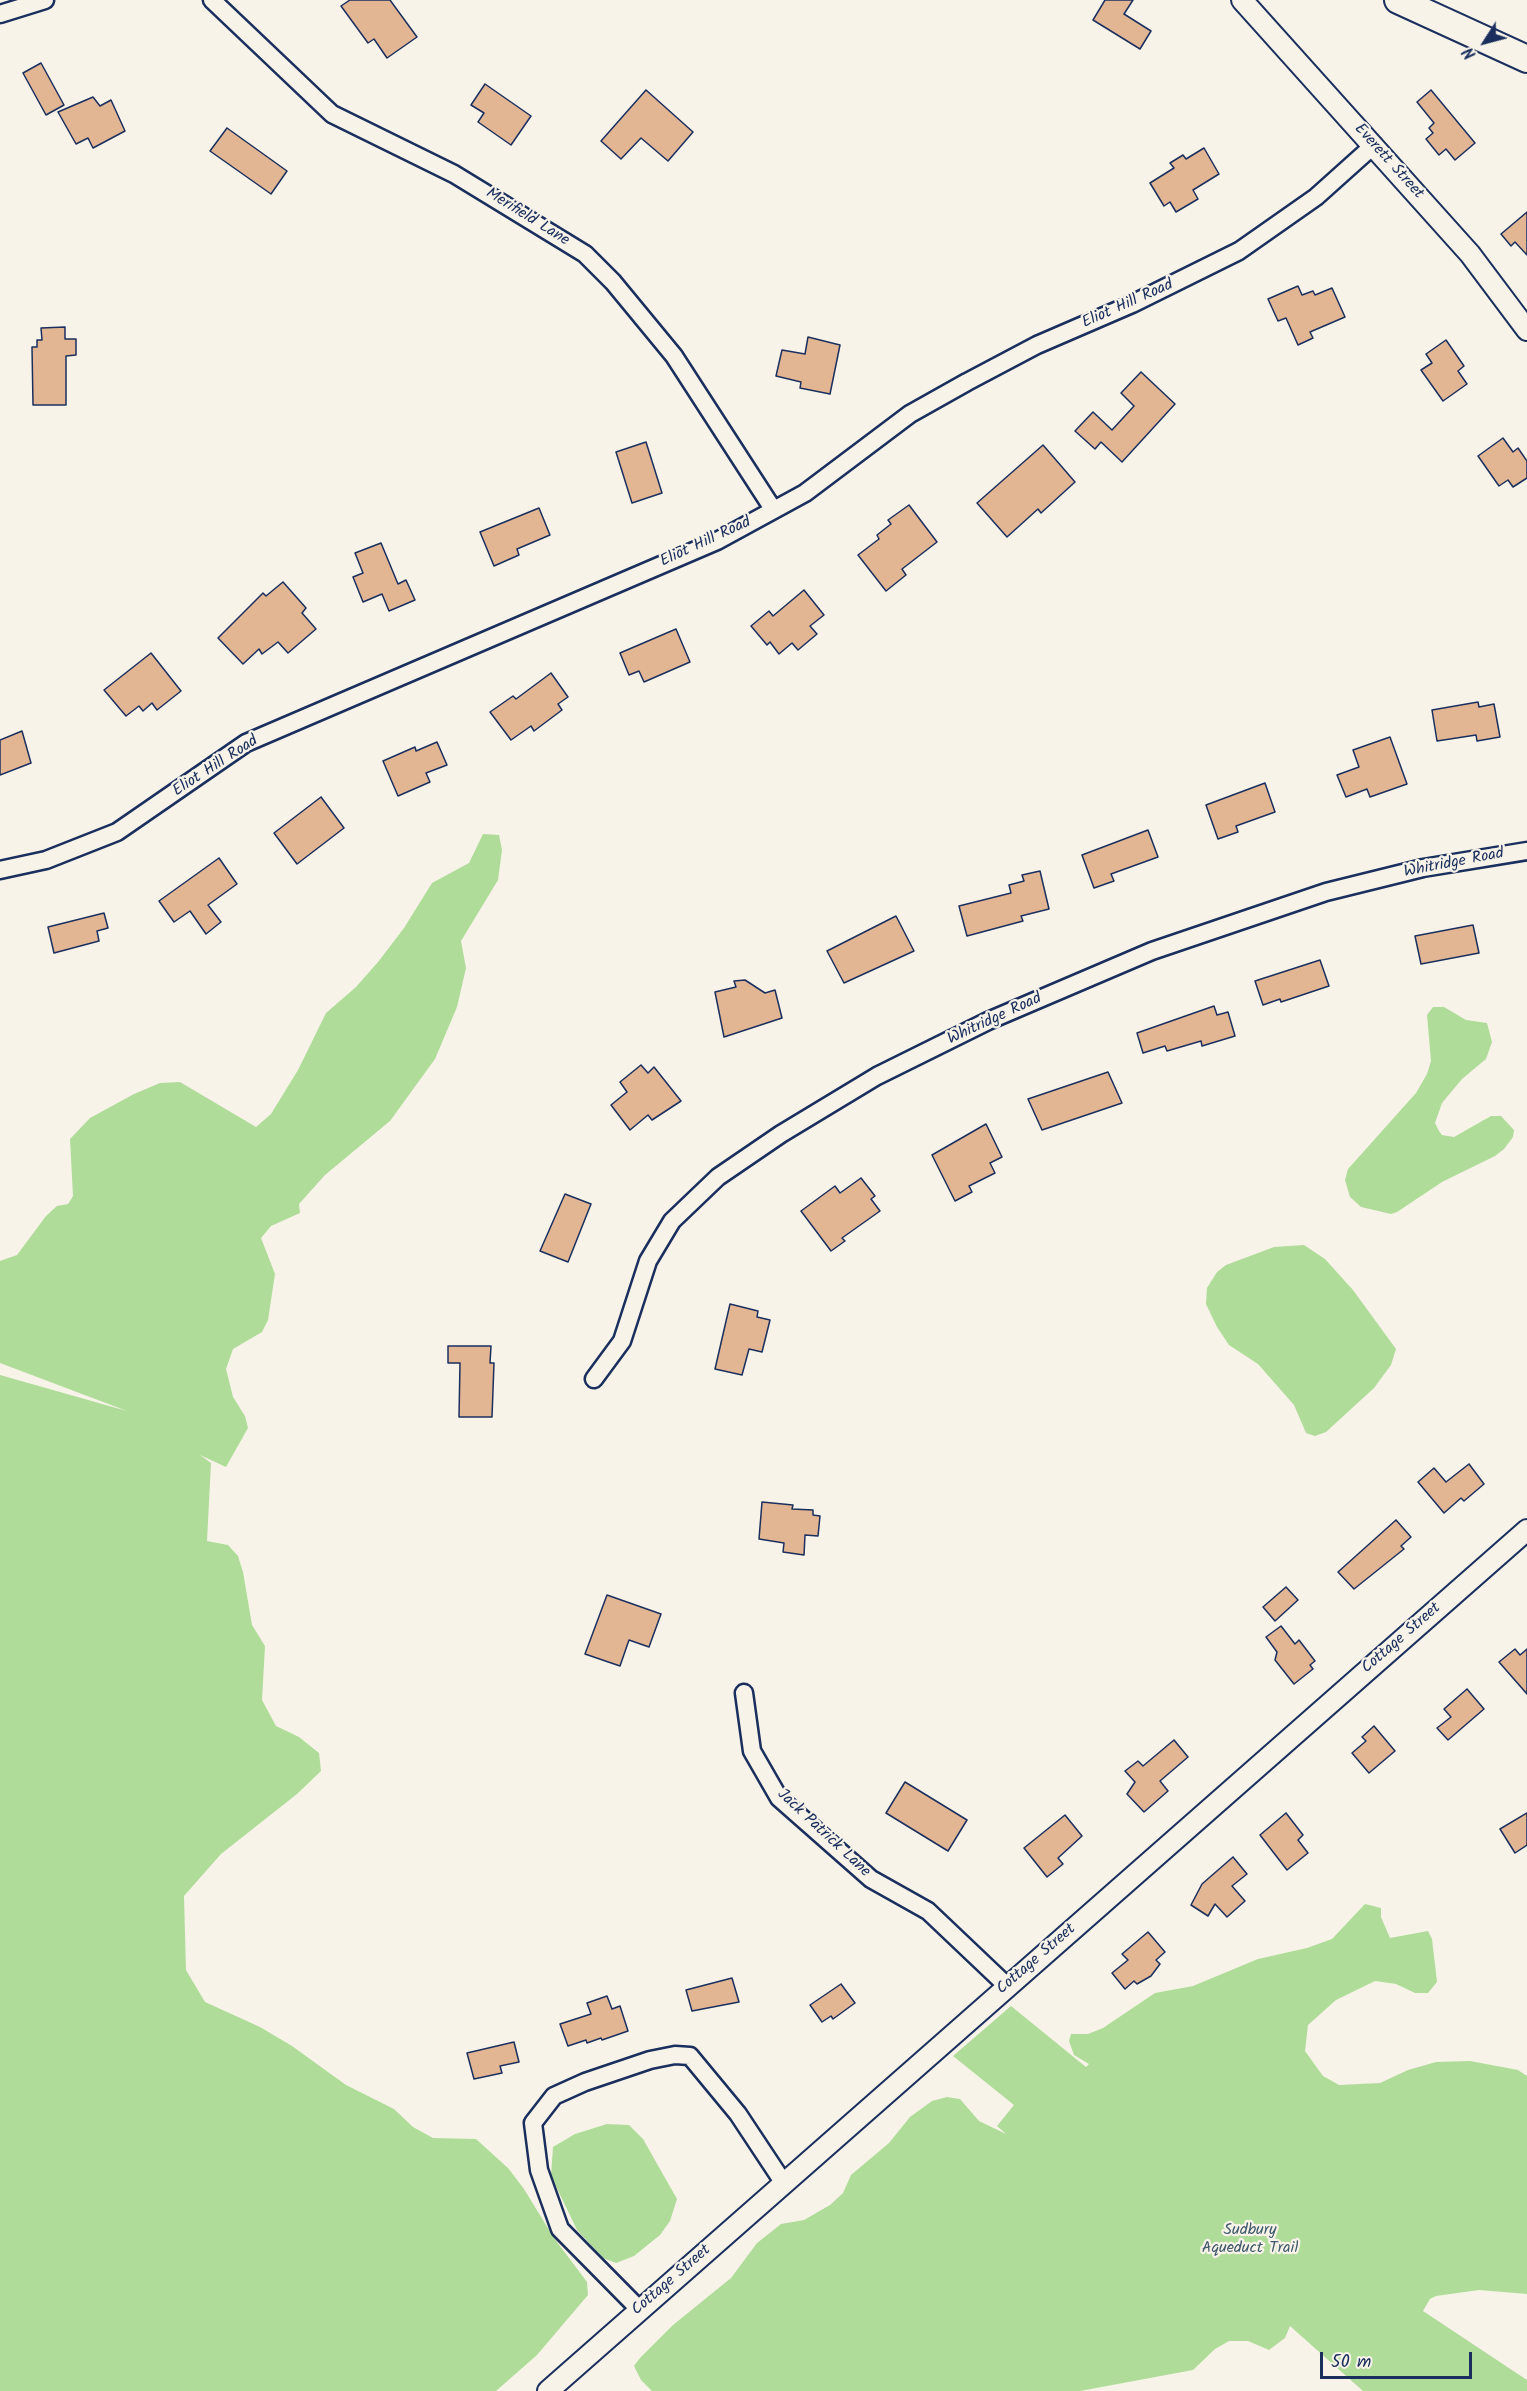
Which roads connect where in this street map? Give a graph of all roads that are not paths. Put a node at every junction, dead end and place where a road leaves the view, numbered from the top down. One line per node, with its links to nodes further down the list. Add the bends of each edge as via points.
1 (45, 0): 5 (street)
2 (212, 0): 9 (street, Merifield Lane, via 332,114 454,174 585,254 674,356)
3 (1242, 0): 7 (street, Everett Street)
4 (1398, 0): 6 (main road)
5 (0, 14)
6 (1527, 59)
7 (1374, 144): 8 (street, Everett Street, via 1470,254); 9 (street, Eliot Hill Road, via 1316,197 1239,251 987,371 910,414 805,493)
8 (1527, 330)
9 (773, 509): 11 (street, Eliot Hill Road, via 717,541 246,743 117,831 46,860)
10 (1527, 851): 12 (street, Whitridge Road, via 1423,868 1326,892 1152,951 988,1022 877,1076 781,1134 718,1178 672,1221 648,1261 622,1341)
11 (0, 870)
12 (594, 1379)
13 (1527, 1530): 15 (street, Cottage Street)
14 (744, 1693): 15 (street, Jack Patrick Lane, via 752,1751 779,1798 871,1879 928,1911)
15 (1008, 1986): 16 (street, Cottage Street)
16 (783, 2182): 17 (street, Cottage Street); 17 (street, via 738,2114 690,2056 650,2060 554,2096 533,2123 540,2170 560,2229)
17 (639, 2309): 18 (street, Cottage Street)
18 (548, 2391)

